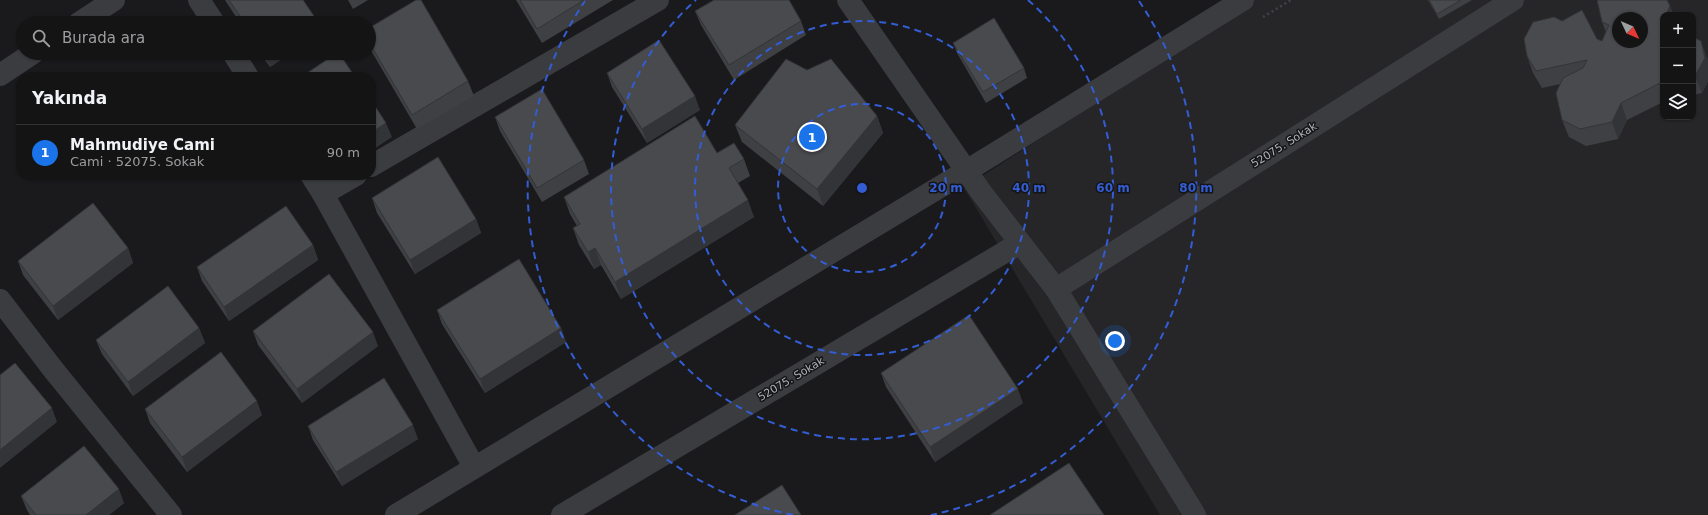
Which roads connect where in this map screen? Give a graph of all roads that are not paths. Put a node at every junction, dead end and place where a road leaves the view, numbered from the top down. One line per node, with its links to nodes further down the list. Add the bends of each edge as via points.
1 (114, 0): 7 (street)
2 (199, 0): 8 (street)
3 (658, 0): 13 (street)
4 (848, 0): 14 (street)
5 (1243, 0): 14 (street)
6 (1513, 0): 19 (street, 52075. Sokak)
7 (90, 16)
8 (209, 16)
9 (23, 60): 12 (street)
10 (237, 60): 11 (street)
11 (245, 72)
12 (0, 75)
13 (376, 163)
14 (968, 170): 18 (street, via 981,192); 21 (street)
15 (314, 180): 17 (street)
16 (347, 180): 17 (street)
17 (323, 194): 21 (street)
18 (1020, 243): 19 (street); 24 (street, 52075. Sokak)
19 (1056, 289): 25 (street)
20 (0, 300): 22 (street)
21 (474, 468): 23 (street)
22 (171, 515)
23 (396, 515)
24 (562, 515)
25 (1195, 515)

